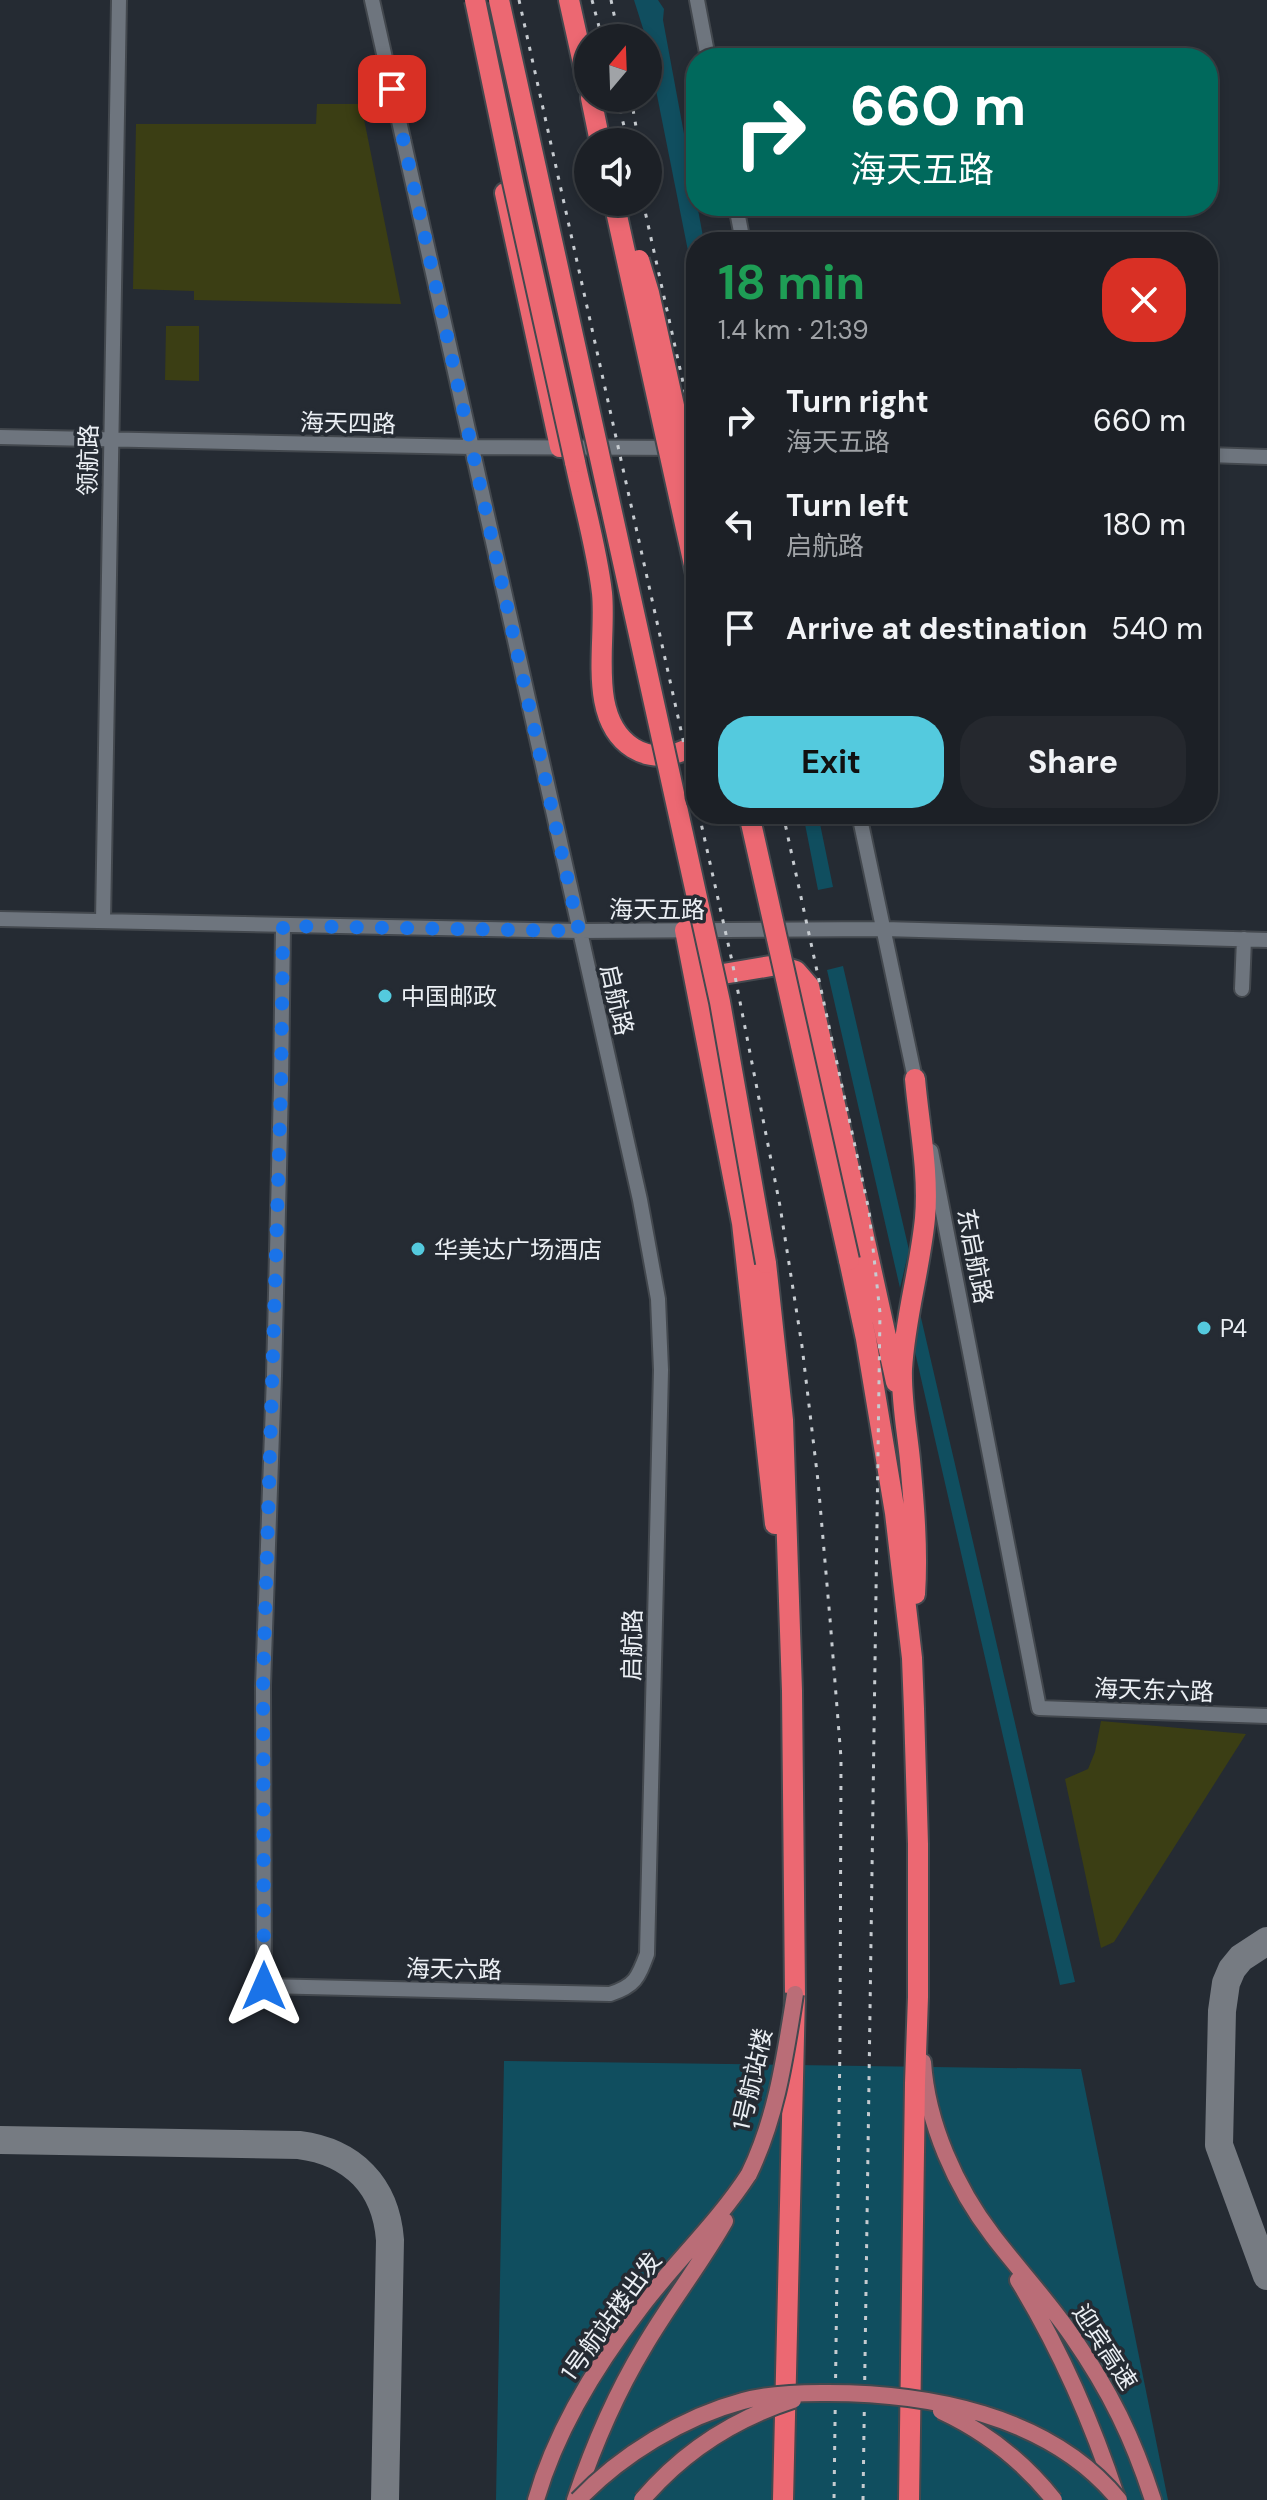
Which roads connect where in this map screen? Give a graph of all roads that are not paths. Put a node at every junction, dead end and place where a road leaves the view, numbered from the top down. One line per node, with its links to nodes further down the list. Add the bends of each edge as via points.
1 (119, 0): 12 (street, 领航路)
2 (372, 0): 13 (street, 启航路)
3 (499, 0): 36 (highway, bridge, via 720,1002 766,1263 783,1420)
4 (569, 0): 7 (highway)
5 (697, 0): 8 (street)
6 (476, 4): 15 (highway, bridge); 15 (highway, bridge, via 476,50)
7 (574, 24)
8 (706, 48)
9 (617, 216): 19 (highway, bridge)
10 (624, 216): 18 (highway, bridge, via 649,293)
11 (0, 437): 12 (street, 海天四路)
12 (110, 440): 13 (street, 海天四路); 24 (street, 领航路)
13 (472, 447): 15 (street, 海天四路); 28 (street, 启航路)
14 (686, 448): 15 (street, 海天四路)
15 (567, 454): 20 (highway, via 602,594 604,708 614,731 643,753 677,755)
16 (1218, 455): 17 (street)
17 (1267, 457)
18 (686, 460)
19 (686, 529)
20 (686, 750)
21 (751, 824): 35 (highway, bridge, via 866,1339)
22 (861, 824): 26 (street, 东启航路)
23 (0, 919): 24 (street, 海天五路)
24 (103, 921): 25 (street, 海天五路)
25 (283, 926): 28 (street, 海天五路); 39 (street, 海天六路, via 263,1686 264,1986 610,1994)
26 (884, 929): 27 (street, 海天五路); 29 (street, 海天五路); 33 (street, 东启航路)
27 (685, 930): 28 (street, 海天五路); 32 (highway)
28 (579, 931): 39 (street, 启航路, via 658,1299 661,1370 647,1954)
29 (1244, 939): 30 (street, 海天五路); 31 (street)
30 (1267, 940)
31 (1242, 989)
32 (700, 1010): 34 (highway, via 703,988 717,975 777,965 796,971 809,986); 36 (highway, via 742,1223)
33 (915, 1079): 34 (highway, via 925,1214 905,1336); 37 (street, 东启航路)
34 (904, 1413): 35 (highway, via 915,1520)
35 (912, 1658): 41 (highway)
36 (792, 1691): 40 (highway)
37 (1039, 1708): 38 (street, 海天东六路)
38 (1267, 1716)
39 (638, 1978)
40 (795, 1994): 42 (main road, 1号航站楼, bridge, via 777,2099); 49 (highway, bridge)
41 (918, 1997): 43 (main road, 迎宾高速, via 924,2074 937,2125 959,2181); 50 (highway)
42 (749, 2174): 46 (main road, 1号航站楼出发, via 596,2371 563,2431); 47 (main road, via 715,2239 627,2376)
43 (992, 2234): 52 (main road, 迎宾高速, via 1058,2351); 53 (main road, 迎宾高速, via 1101,2379)
44 (822, 2393): 45 (main road, bridge); 47 (main road, bridge, via 743,2400 693,2419 641,2449); 48 (main road, bridge, via 769,2408 730,2428 669,2470)
45 (886, 2395): 51 (main road, bridge, via 965,2422 1008,2451); 52 (main road, bridge, via 937,2402 1008,2422 1080,2463)
46 (536, 2500)
47 (577, 2500)
48 (642, 2500)
49 (783, 2500)
50 (909, 2500)
51 (1054, 2500)
52 (1118, 2500)
53 (1153, 2500)

